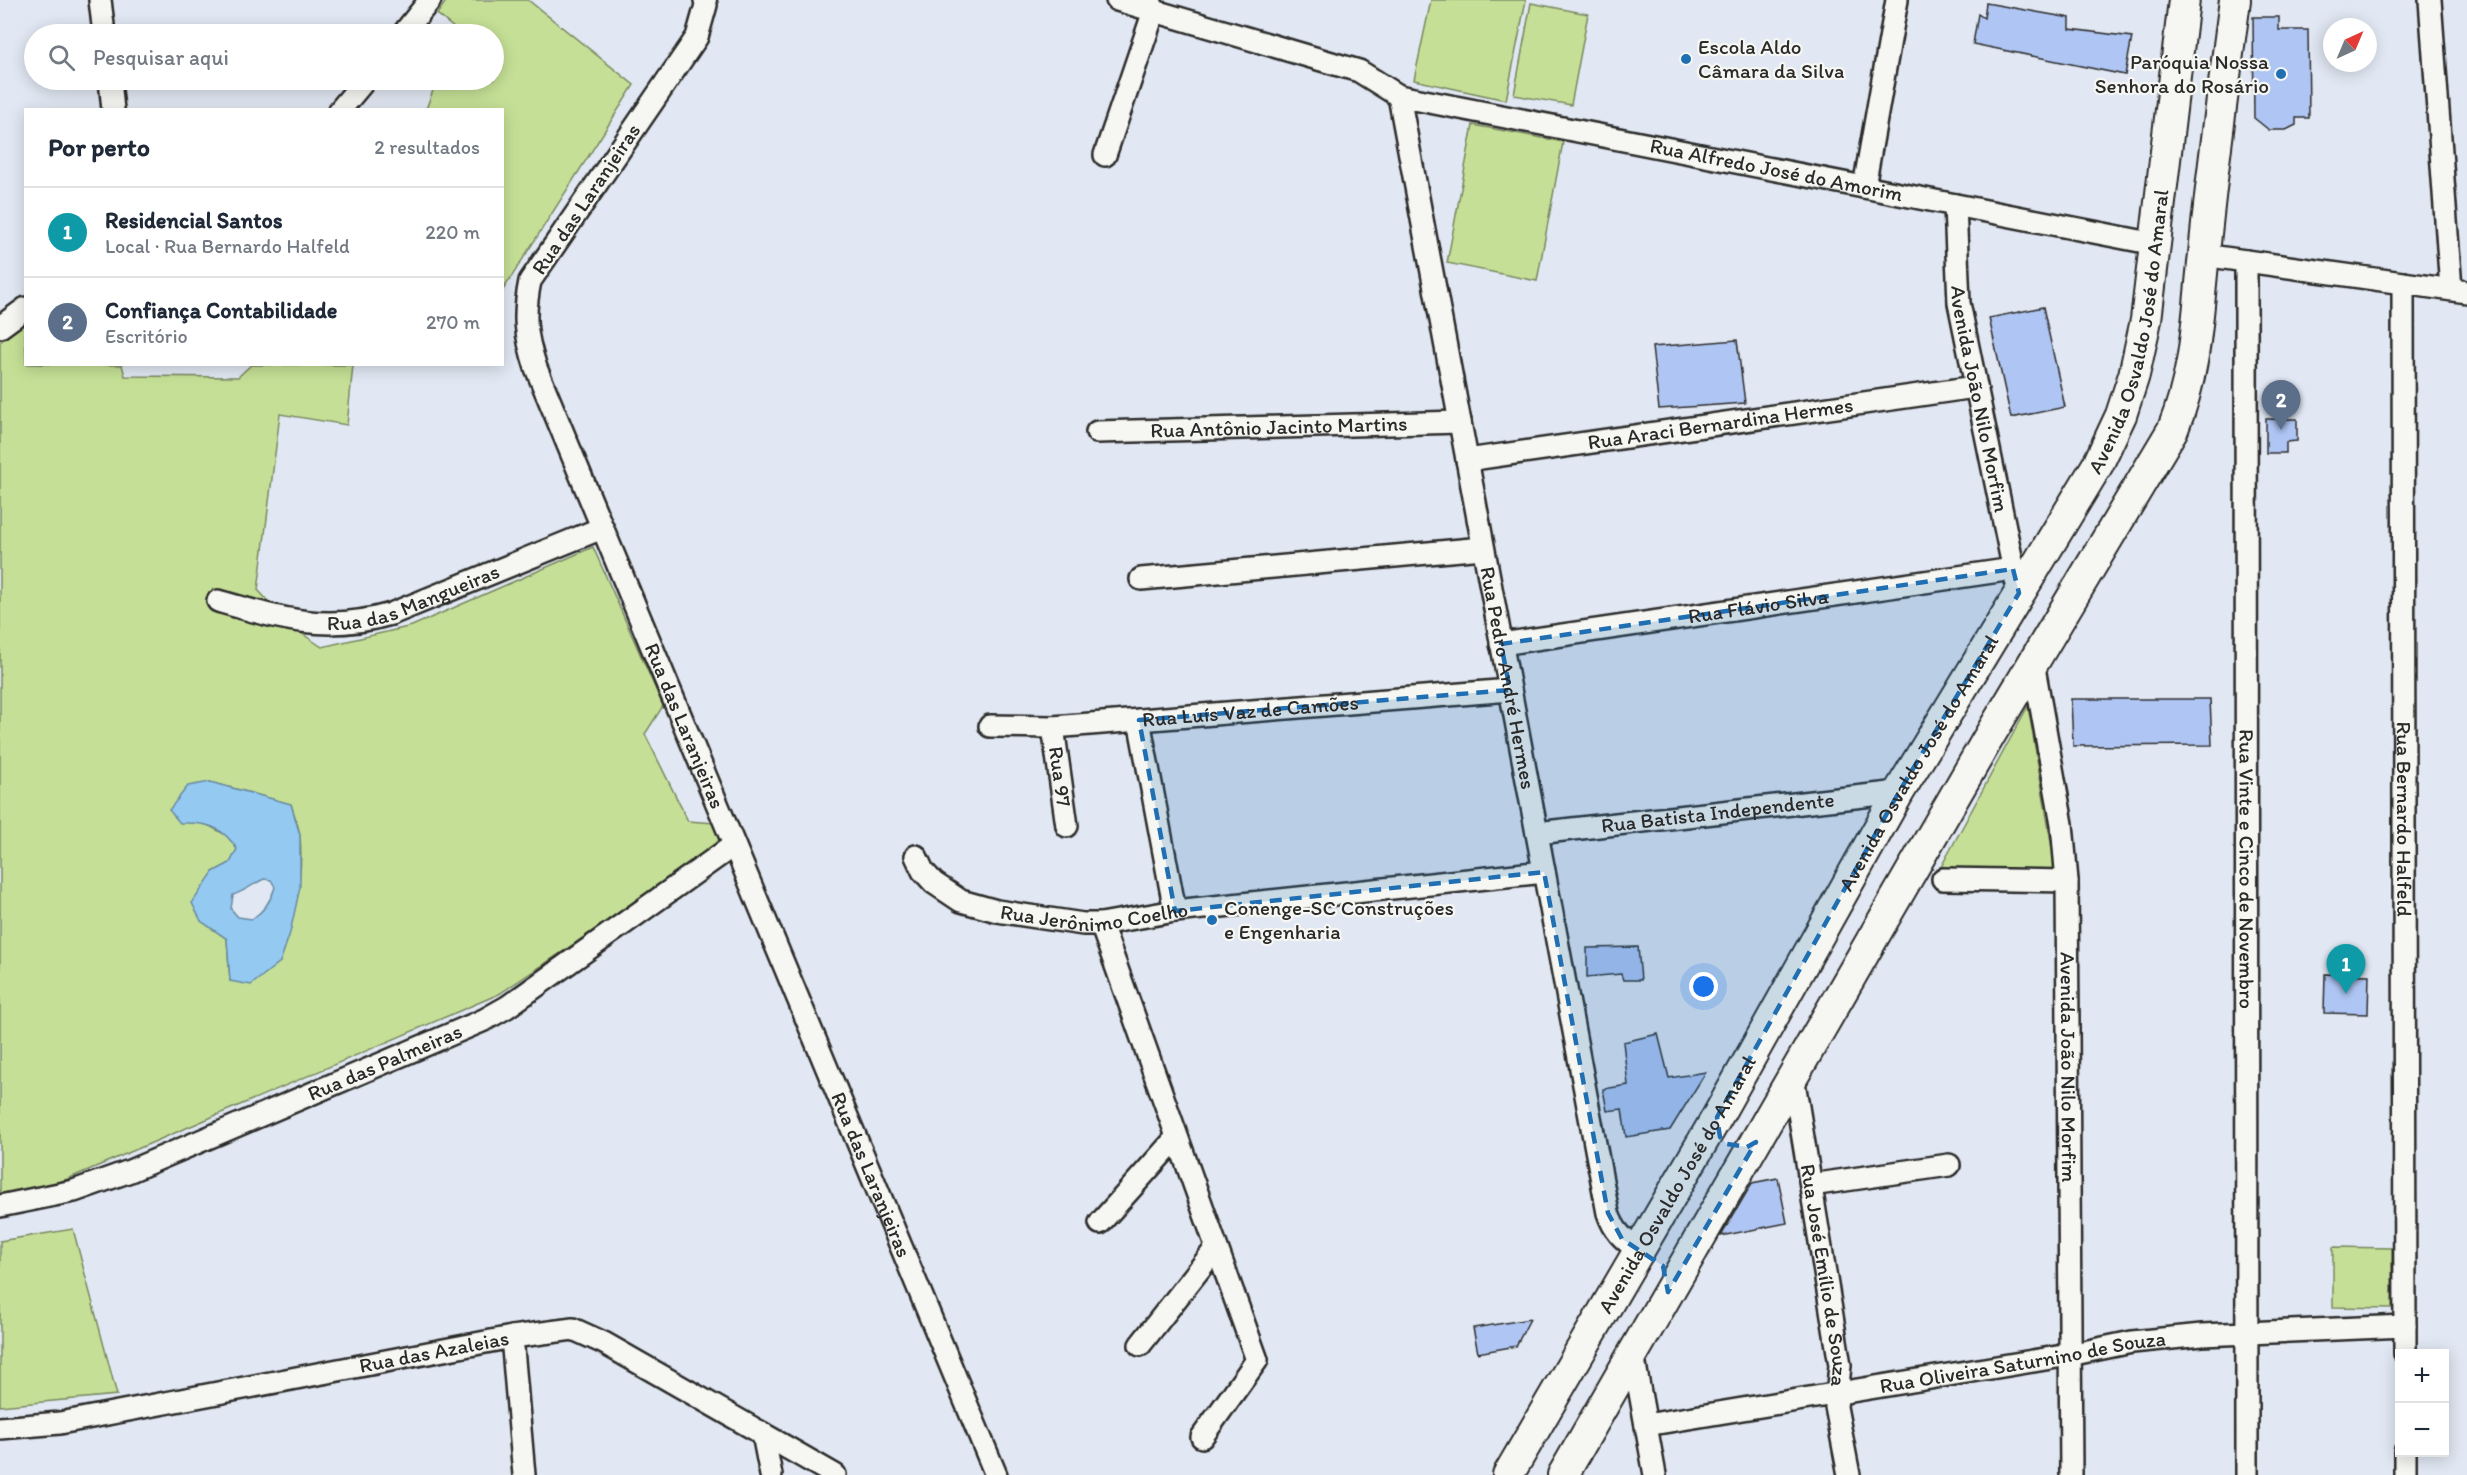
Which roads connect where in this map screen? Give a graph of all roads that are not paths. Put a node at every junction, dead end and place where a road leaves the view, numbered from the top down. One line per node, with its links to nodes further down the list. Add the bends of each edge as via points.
1 (100, 0): 10 (street)
2 (430, 0): 11 (street)
3 (705, 0): 31 (street, Rua das Laranjeiras, via 697,37 530,280 524,308 527,340 536,368)
4 (1117, 0): 9 (street)
5 (1897, 0): 18 (street)
6 (2184, 0): 20 (main road, Avenida Osvaldo José do Amaral)
7 (2235, 0): 21 (main road)
8 (2430, 0): 24 (street)
9 (1152, 5): 14 (street, via 1359,71); 17 (street)
10 (103, 24)
11 (411, 24)
12 (111, 90): 15 (street)
13 (357, 90): 16 (street)
14 (1399, 96): 18 (street, Rua Alfredo José do Amorim); 28 (street, Rua Pedro André Hermes)
15 (113, 108)
16 (342, 108)
17 (1105, 155)
18 (1864, 187): 19 (street, Rua Alfredo José do Amorim)
19 (1955, 205): 20 (street, Rua Alfredo José do Amorim); 27 (street, Avenida João Nilo Morfim, via 1956,282)
20 (2155, 244): 34 (main road, Avenida Osvaldo José do Amaral, via 2146,320 2121,415 2098,464)
21 (2204, 255): 22 (street); 37 (main road, via 2191,377 2180,412)
22 (2246, 261): 23 (street); 64 (street, Rua Vinte e Cinco de Novembro)
23 (2403, 283): 24 (street); 63 (street, Rua Bernardo Halfeld)
24 (2459, 291)
25 (24, 309): 26 (street)
26 (0, 327)
27 (1976, 387): 30 (street, Rua Araci Bernardina Hermes); 34 (street, Avenida João Nilo Morfim)
28 (1460, 422): 29 (street, Rua Antônio Jacinto Martins); 30 (street, Rua Pedro André Hermes)
29 (1097, 432)
30 (1467, 460): 32 (street, Rua Pedro André Hermes)
31 (602, 528): 35 (street, Rua das Mangueiras, via 364,622 292,620); 45 (street, Rua das Laranjeiras)
32 (1483, 548): 33 (street); 36 (street, Rua Pedro André Hermes)
33 (1141, 579)
34 (2016, 581): 36 (street, Rua Flávio Silva); 42 (main road, Avenida Osvaldo José do Amaral)
35 (218, 601)
36 (1501, 644): 38 (street, Rua Pedro André Hermes)
37 (2033, 662): 49 (street, Avenida João Nilo Morfim); 52 (main road)
38 (1510, 690): 39 (street, Rua Luís Vaz de Camões); 44 (street, Rua Pedro André Hermes)
39 (1139, 720): 41 (street, Rua Luís Vaz de Camões); 50 (street)
40 (990, 726): 41 (street, Rua Luís Vaz de Camões)
41 (1053, 727): 43 (street, Rua 97)
42 (1899, 792): 44 (street, Rua Batista Independente); 53 (main road, Avenida Osvaldo José do Amaral)
43 (1067, 826)
44 (1537, 833): 47 (street, Rua Pedro André Hermes)
45 (734, 845): 58 (street, Rua das Palmeiras, via 484,1020 130,1171 74,1191); 79 (street, Rua das Laranjeiras)
46 (916, 856): 51 (street, Rua Jerônimo Coelho, via 934,883 961,901 1062,922)
47 (1544, 873): 50 (street, Rua Jerônimo Coelho); 61 (street, Rua Pedro André Hermes, via 1608,1213 1622,1239)
48 (1943, 879): 49 (street)
49 (2067, 881): 69 (street, Avenida João Nilo Morfim)
50 (1175, 911): 51 (street, Rua Jerônimo Coelho)
51 (1101, 924): 54 (street)
52 (1793, 1077): 55 (main road); 57 (street, Rua José Emílio de Souza)
53 (1717, 1117): 55 (main road, via 1716,1127 1727,1144 1737,1148); 61 (main road, Avenida Osvaldo José do Amaral)
54 (1176, 1137): 59 (street); 60 (street)
55 (1756, 1142): 62 (main road)
56 (1949, 1165): 57 (street)
57 (1811, 1185): 70 (street, Rua José Emílio de Souza, via 1840,1365)
58 (0, 1206)
59 (1100, 1223)
60 (1216, 1248): 66 (street); 74 (street, via 1257,1360)
61 (1638, 1250): 62 (main road, via 1663,1266); 80 (main road, Avenida Osvaldo José do Amaral)
62 (1668, 1292): 68 (main road)
63 (2405, 1326): 64 (street, Rua Oliveira Saturnino de Souza); 67 (street, Rua Bernardo Halfeld)
64 (2247, 1333): 69 (street, Rua Oliveira Saturnino de Souza, via 2132,1342); 85 (street, Rua Vinte e Cinco de Novembro)
65 (512, 1336): 72 (street, Rua das Azaleias, via 60,1423); 73 (street, Rua das Azaleias, via 573,1329); 76 (street)
66 (1140, 1345)
67 (2405, 1349)
68 (1633, 1354): 71 (street); 81 (main road)
69 (2070, 1355): 70 (street, Rua Oliveira Saturnino de Souza); 84 (street, Avenida João Nilo Morfim)
70 (1839, 1392): 71 (street, Rua Oliveira Saturnino de Souza); 83 (street, Rua José Emílio de Souza, via 1836,1407)
71 (1646, 1425): 82 (street)
72 (0, 1428)
73 (763, 1434): 77 (street); 78 (street, Rua das Azaleias)
74 (1202, 1437)
75 (2405, 1457): 86 (street)
76 (524, 1475)
77 (771, 1475)
78 (835, 1475)
79 (996, 1475)
80 (1508, 1475)
81 (1563, 1475)
82 (1655, 1475)
83 (1849, 1475)
84 (2071, 1475)
85 (2247, 1475)
86 (2405, 1475)

